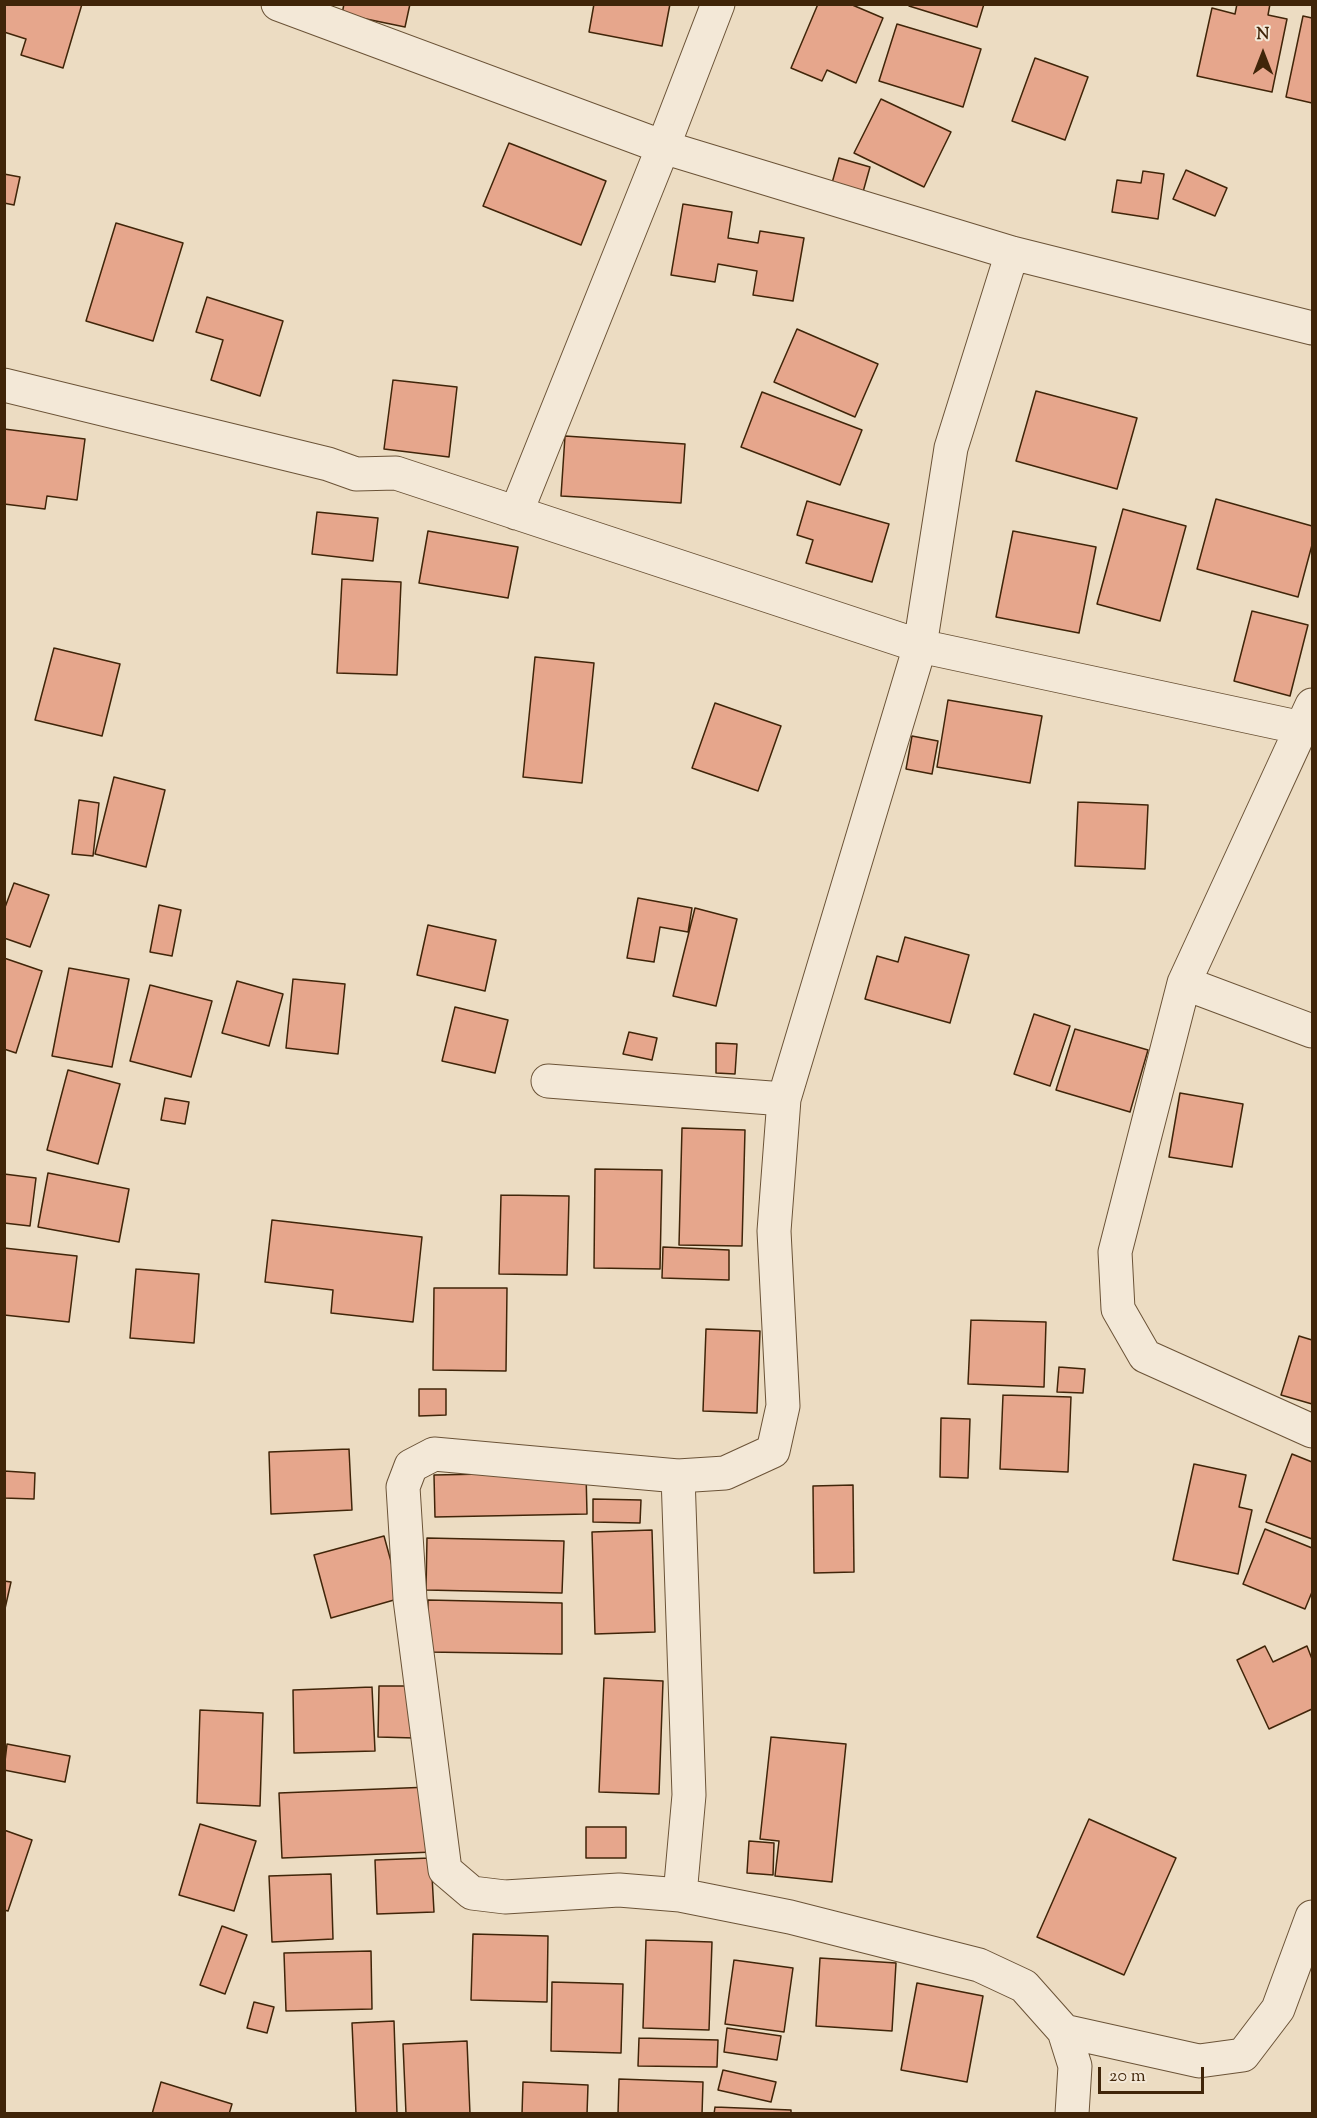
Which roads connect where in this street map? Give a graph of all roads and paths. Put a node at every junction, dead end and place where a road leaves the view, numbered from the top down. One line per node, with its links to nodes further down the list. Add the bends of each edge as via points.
1 (278, 4): 3 (street)
2 (718, 4): 3 (street)
3 (663, 147): 4 (street); 7 (street)
4 (1012, 253): 5 (street); 8 (street, via 951,448)
5 (1312, 328)
6 (4, 385): 7 (street, via 356,474 396,473)
7 (516, 513): 8 (street)
8 (920, 646): 9 (street); 13 (street)
9 (1307, 717): 10 (street)
10 (1184, 983): 11 (street); 14 (street, via 1115,1252 1118,1309 1146,1356)
11 (1312, 1031)
12 (548, 1081): 13 (street)
13 (784, 1099): 15 (street, via 774,1232 783,1406 772,1451 725,1473)
14 (1312, 1431)
15 (678, 1476): 16 (street, via 689,1795); 16 (street, via 434,1454 411,1466 403,1487 410,1599 445,1870 472,1893 505,1897 619,1890)
16 (680, 1895): 18 (street, via 790,1917 979,1965 1024,1986)
17 (1312, 1917): 18 (street, via 1278,2009 1243,2055 1199,2061)
18 (1064, 2031): 19 (street, via 1075,2066)
19 (1072, 2114)

